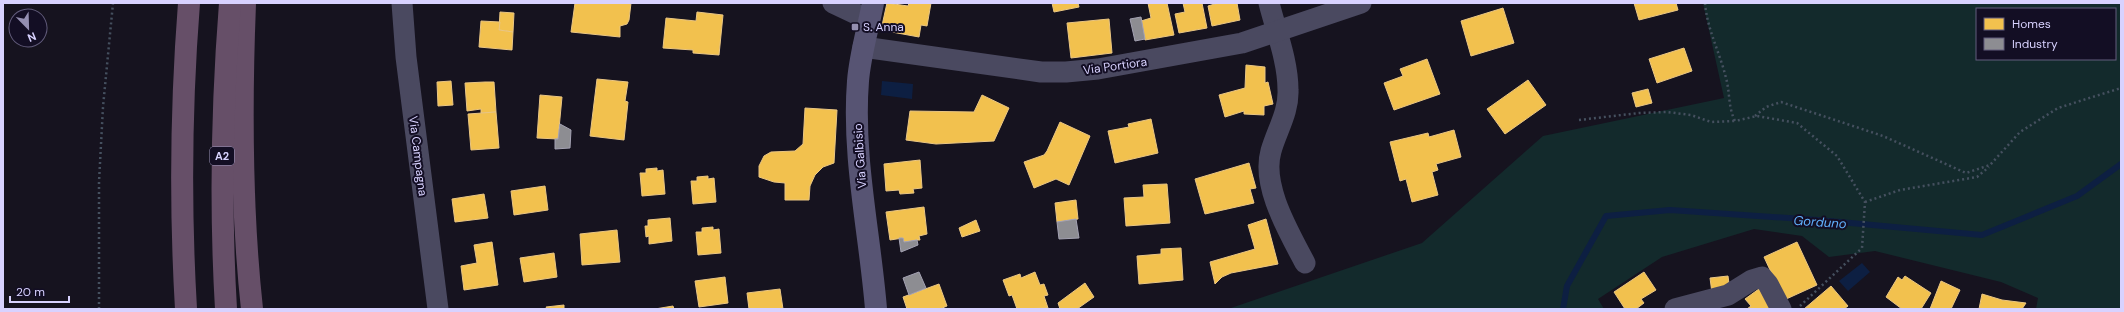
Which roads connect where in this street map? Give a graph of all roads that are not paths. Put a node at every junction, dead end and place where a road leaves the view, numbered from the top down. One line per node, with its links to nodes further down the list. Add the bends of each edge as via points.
1 (190, 3): 12 (highway, via 183,105 182,192)
2 (230, 3): 13 (highway, A2, via 222,138)
3 (244, 3): 14 (highway, A2, via 244,201)
4 (402, 3): 15 (street, Via Campagna, via 406,57)
5 (833, 3): 8 (street)
6 (1269, 3): 9 (street)
7 (1361, 3): 9 (street, Via Portiora)
8 (871, 12): 10 (street, Via Galbisio)
9 (1276, 32): 10 (street, Via Portiora, via 1242,43 1098,69 1066,72 1041,72); 11 (street, via 1288,90 1287,105 1271,151 1268,172 1281,214)
10 (863, 47): 16 (street, Via Galbisio, via 857,82 858,136)
11 (1305, 263)
12 (186, 309)
13 (226, 309)
14 (252, 309)
15 (438, 309)
16 (876, 309)
17 (1675, 309): 18 (street, via 1728,295 1752,280 1762,277)
18 (1782, 309)

